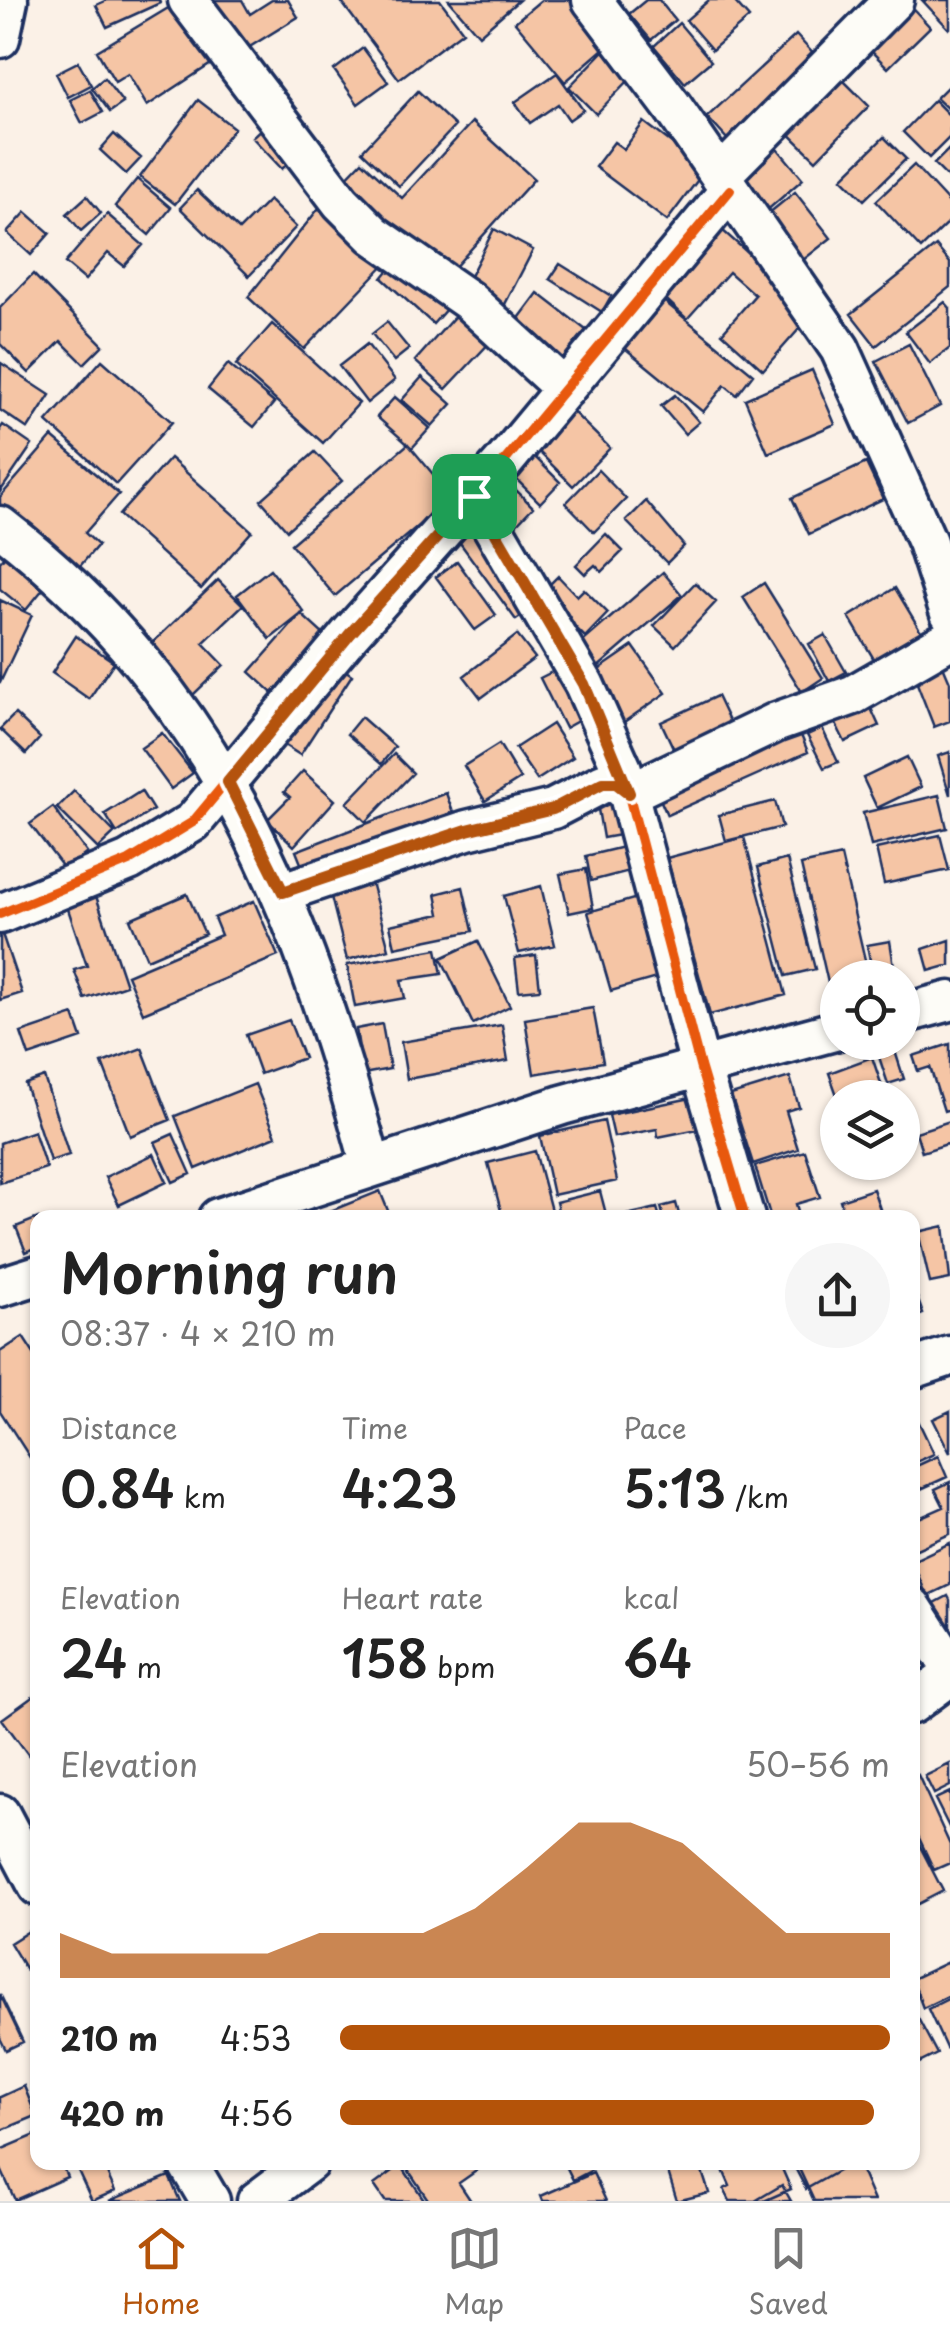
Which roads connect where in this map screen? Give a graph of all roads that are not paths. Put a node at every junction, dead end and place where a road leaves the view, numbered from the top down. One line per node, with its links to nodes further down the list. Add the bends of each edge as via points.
1 (8, 0): 5 (street)
2 (188, 0): 7 (street, via 341,202 374,235 468,300)
3 (592, 0): 6 (street)
4 (894, 0): 6 (street)
5 (0, 38)
6 (725, 183): 7 (street); 10 (street, via 848,364)
7 (565, 389): 8 (street)
8 (474, 496): 12 (street); 13 (street, via 584,684)
9 (0, 526): 12 (street, via 58,570 116,635)
10 (950, 612)
11 (950, 638): 13 (street, via 853,695 776,722)
12 (228, 782): 14 (street); 15 (street, via 166,840)
13 (629, 793): 14 (street, via 603,783 553,809 467,830); 19 (street)
14 (283, 892): 20 (street)
15 (0, 914)
16 (950, 1001): 17 (street)
17 (920, 1009)
18 (820, 1035): 19 (street)
19 (700, 1066): 20 (street); 22 (street)
20 (370, 1165): 21 (street)
21 (241, 1210)
22 (743, 1210)
23 (30, 1278): 24 (street)
24 (0, 1287)
25 (950, 1356): 26 (street)
26 (920, 1365)
27 (920, 1619): 28 (street)
28 (950, 1666)
29 (950, 1676): 30 (street)
30 (920, 1698)
31 (0, 1814): 32 (street)
32 (19, 1850)
33 (192, 2170): 35 (street)
34 (298, 2170): 36 (street)
35 (210, 2201)
36 (257, 2201)

